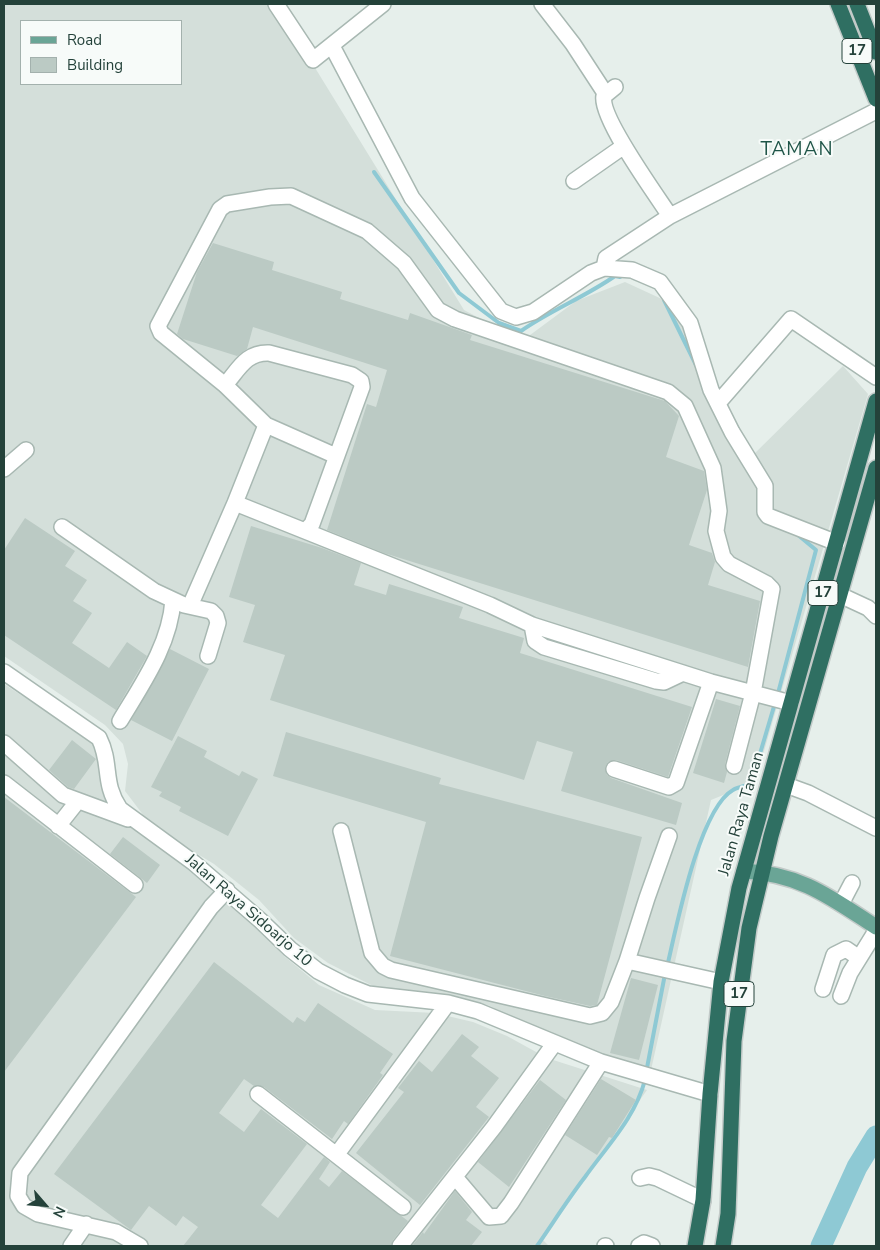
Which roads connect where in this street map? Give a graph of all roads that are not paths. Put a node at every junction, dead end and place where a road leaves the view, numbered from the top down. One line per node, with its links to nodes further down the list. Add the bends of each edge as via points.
1 (276, 4): 7 (street, via 310,58 313,60)
2 (383, 4): 7 (street)
3 (542, 4): 10 (street, via 610,90 603,100 604,109)
4 (838, 4): 8 (highway, 17)
5 (857, 4): 6 (highway, 17)
6 (875, 47)
7 (326, 51): 13 (street, via 412,198 501,311 516,317 533,312 591,273)
8 (876, 99)
9 (876, 111): 12 (street)
10 (624, 146): 11 (street); 12 (street)
11 (574, 180)
12 (670, 216): 13 (street, via 606,258)
13 (604, 268): 17 (street, via 639,272 666,288 690,323 706,378)
14 (876, 377): 17 (street, via 791,319)
15 (225, 385): 18 (street); 20 (street, via 251,355 258,353 269,353 357,378 362,387); 40 (street, via 161,333 158,326 220,209 227,204 291,196 367,231 404,263 438,310 455,319 668,392 685,406 713,468 718,511 716,531 723,557 772,589)
16 (876, 401): 26 (highway, Jalan Raya Taman / 17)
17 (718, 403): 26 (street, via 764,486 768,516)
18 (266, 425): 20 (street); 23 (street)
19 (26, 450): 22 (street)
20 (336, 456): 25 (street, via 316,518)
21 (876, 468): 27 (highway, 17)
22 (4, 469)
23 (235, 503): 25 (street); 29 (street)
24 (62, 528): 28 (street)
25 (305, 531): 31 (street)
26 (837, 542): 41 (highway, Jalan Raya Taman / 17)
27 (840, 595): 30 (street, via 868,608); 47 (highway, 17)
28 (172, 600): 29 (street); 42 (street, via 161,648)
29 (190, 606): 34 (street, via 210,611 216,616 218,623)
30 (876, 616)
31 (532, 625): 32 (street); 35 (street, via 535,641)
32 (587, 643): 33 (street); 35 (street)
33 (626, 655): 36 (street); 38 (street)
34 (208, 656)
35 (583, 659): 36 (street)
36 (622, 671): 38 (street, via 664,682)
37 (4, 672): 49 (street, Jalan Raya Sidoarjo 10, via 99,738 106,750 107,782 112,798)
38 (683, 673): 39 (street)
39 (711, 682): 40 (street); 45 (street, via 676,783 669,786)
40 (753, 693): 41 (street); 44 (street)
41 (789, 702): 54 (highway, Jalan Raya Taman / 17)
42 (120, 721)
43 (4, 743): 48 (street, via 63,795)
44 (734, 766)
45 (614, 769)
46 (4, 783): 50 (street)
47 (786, 786): 51 (street, via 808,793); 55 (highway, 17)
48 (77, 802): 49 (street); 50 (street)
49 (138, 823): 58 (street, Jalan Raya Sidoarjo 10)
50 (58, 826): 57 (street)
51 (876, 828)
52 (341, 831): 62 (street, via 372,953 391,970 590,1016 602,1013 610,1002)
53 (669, 836): 62 (street)
54 (744, 871): 55 (main road); 63 (highway, Jalan Raya Taman / 17)
55 (762, 872): 59 (main road, via 799,880); 83 (highway, 17, via 740,981 734,1041 728,1214)
56 (852, 883): 59 (street)
57 (135, 885)
58 (227, 890): 66 (street, Jalan Raya Sidoarjo 10, via 318,971 368,994); 76 (street, via 211,907 20,1173 18,1196 24,1206 38,1214)
59 (841, 904): 60 (main road)
60 (876, 929): 61 (street)
61 (859, 958): 64 (street, via 846,949 834,955); 65 (street)
62 (627, 961): 63 (street)
63 (722, 982): 70 (highway, Jalan Raya Taman / 17)
64 (823, 989)
65 (841, 996)
66 (448, 1003): 67 (street, Jalan Raya Sidoarjo 10, via 478,1011); 71 (street)
67 (554, 1044): 68 (street, Jalan Raya Sidoarjo 10); 72 (street)
68 (600, 1062): 70 (street, Jalan Raya Sidoarjo 10); 72 (street, via 501,1216 489,1216)
69 (258, 1094): 71 (street)
70 (710, 1094): 74 (highway, Jalan Raya Taman / 17)
71 (336, 1154): 75 (street)
72 (455, 1177): 79 (street)
73 (640, 1178): 74 (street, via 657,1178)
74 (704, 1200): 82 (highway, Jalan Raya Taman / 17)
75 (402, 1206)
76 (86, 1224): 77 (street); 78 (street, via 116,1232)
77 (71, 1246)
78 (140, 1246)
79 (400, 1246)
80 (639, 1246): 81 (street, via 644,1243)
81 (652, 1246)
82 (695, 1246)
83 (723, 1246)

